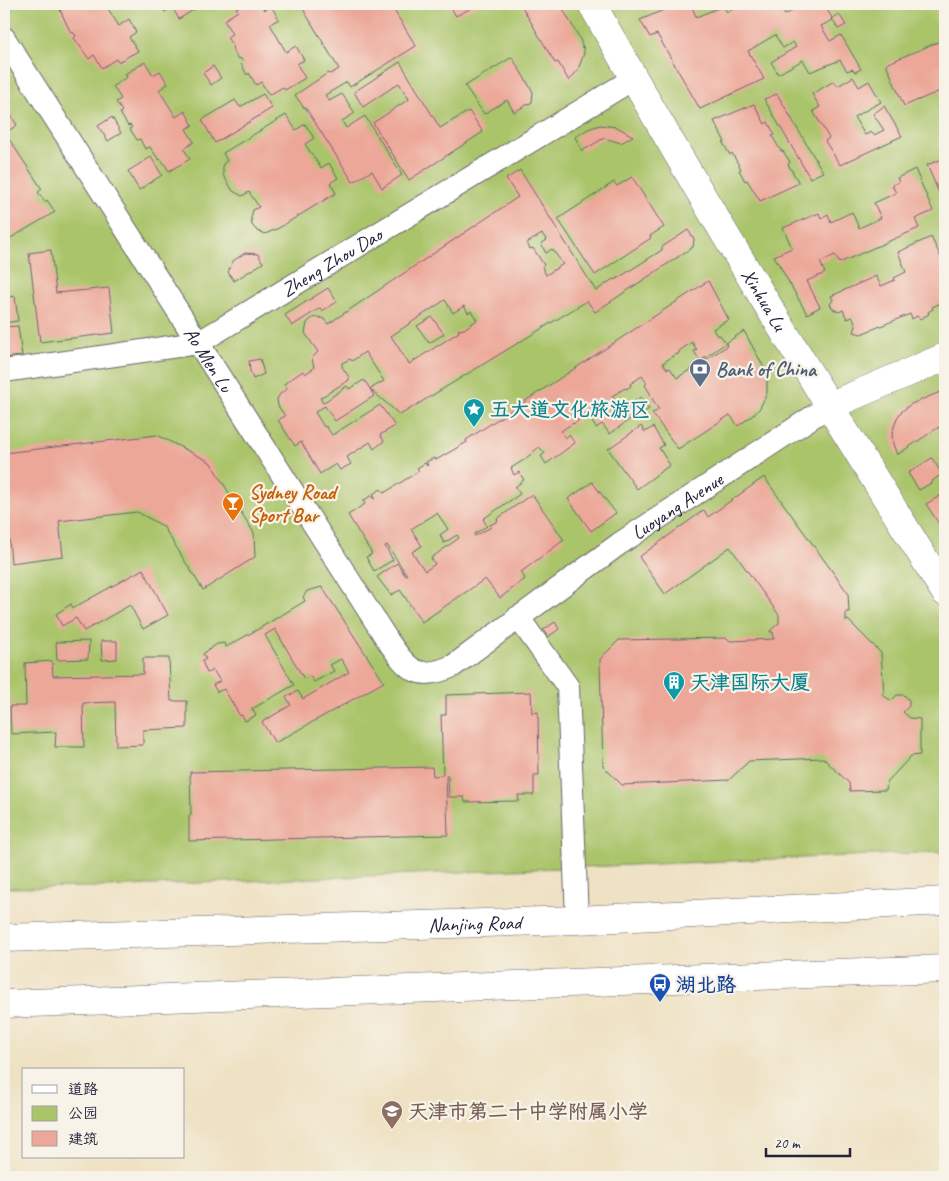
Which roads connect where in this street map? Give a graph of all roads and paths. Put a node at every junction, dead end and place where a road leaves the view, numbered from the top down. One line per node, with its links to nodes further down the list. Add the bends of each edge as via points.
1 (592, 4): 3 (main road, Xinhua Lu)
2 (4, 38): 4 (street, Ao Men Lu)
3 (634, 79): 4 (street, Zheng Zhou Dao); 7 (main road, Xinhua Lu)
4 (198, 343): 6 (street, Zheng Zhou Dao); 10 (street, Ao Men Lu, via 388,641 408,668)
5 (945, 357): 7 (main road, Luoyang Avenue)
6 (4, 371)
7 (829, 406): 8 (main road, Xinhua Lu); 9 (street, Luoyang Avenue, via 619,544)
8 (945, 592)
9 (518, 618): 10 (street, Luoyang Avenue, via 454,666 438,672); 12 (street, via 568,687)
10 (421, 673)
11 (945, 901): 12 (main road, Nanjing Road)
12 (577, 920): 13 (main road, Nanjing Road)
13 (11, 939)
14 (945, 968): 15 (main road)
15 (43, 1002): 16 (main road); 17 (main road)
16 (4, 1004)
17 (4, 1014)

